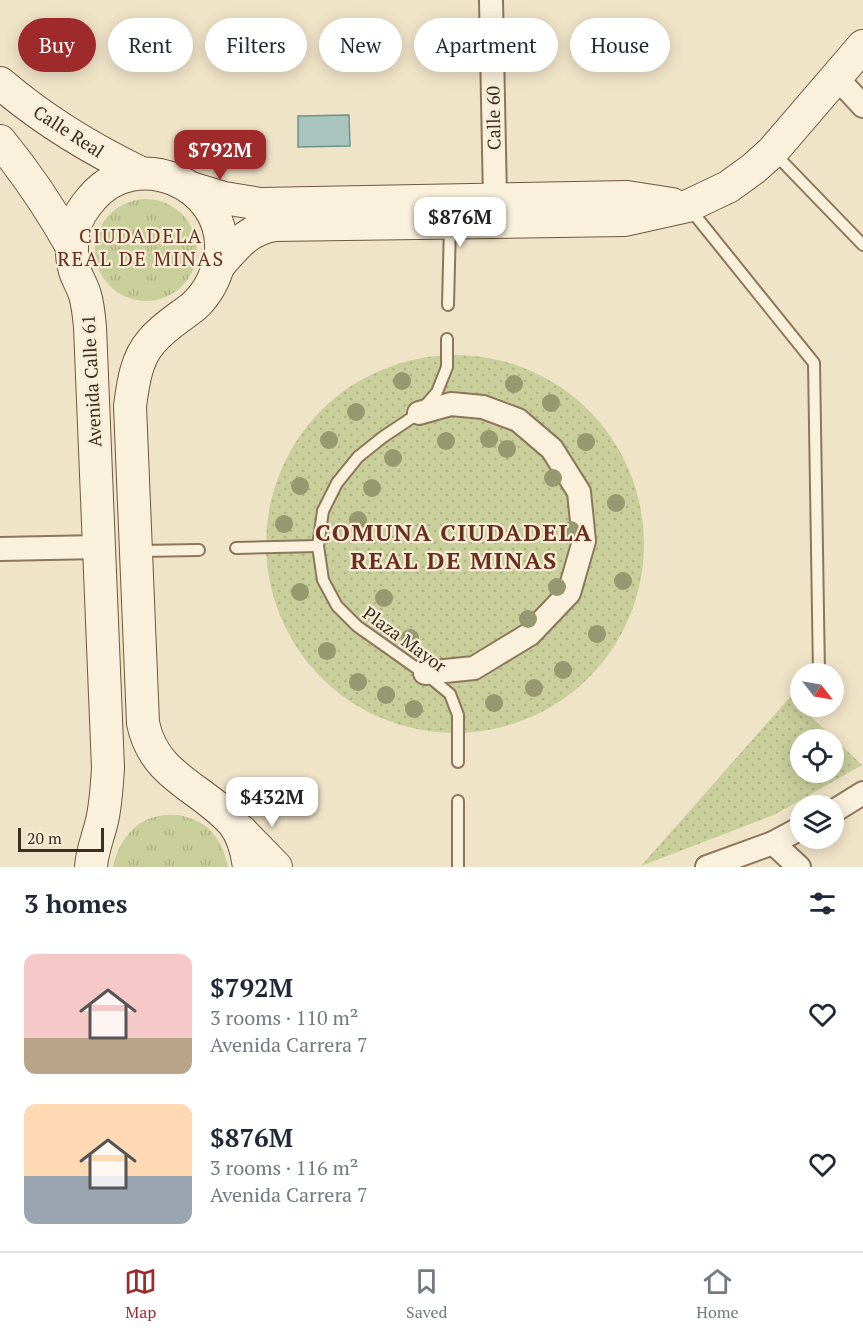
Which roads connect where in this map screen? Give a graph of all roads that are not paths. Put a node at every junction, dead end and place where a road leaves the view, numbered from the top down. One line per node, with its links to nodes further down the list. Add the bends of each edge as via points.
1 (491, 0): 10 (street, Calle 60)
2 (863, 46): 3 (main road)
3 (836, 77): 5 (street); 7 (main road)
4 (0, 83): 8 (main road, Calle Real, via 71,134)
5 (863, 106)
6 (3, 150): 14 (main road, via 22,168)
7 (772, 152): 11 (main road, via 728,187); 13 (lane)
8 (141, 173): 9 (main road, Avenida Calle 61, via 177,180); 14 (main road, Avenida Calle 61, via 113,181 96,193 74,227)
9 (191, 188): 10 (main road, via 260,204); 15 (main road, Avenida Calle 61, via 211,210 216,222 221,250)
10 (495, 199): 11 (main road, via 627,196)
11 (688, 206): 12 (main road, via 626,220); 25 (lane, via 814,363)
12 (450, 223): 15 (main road, via 274,225 249,234); 16 (lane)
13 (863, 245)
14 (72, 246): 20 (main road, Avenida Calle 61, via 72,260 86,298 90,327)
15 (219, 265): 24 (main road, Avenida Calle 61, via 201,298 150,343 135,373 130,406)
16 (448, 305)
17 (447, 339): 18 (lane, Plaza Mayor, via 447,367 437,392)
18 (419, 413): 19 (lane, Plaza Mayor, via 358,457 337,483 323,511); 26 (street, via 451,404 483,407 518,420 552,449 579,492 584,541 569,593 530,634 474,668)
19 (318, 546): 21 (lane); 26 (lane, Plaza Mayor, via 323,580 337,606 357,626)
20 (99, 547): 22 (street); 34 (main road, Avenida Calle 61, via 108,768 103,816)
21 (236, 548)
22 (0, 549)
23 (199, 550): 24 (lane)
24 (136, 552): 31 (main road, Avenida Calle 61, via 146,735 170,771)
25 (819, 663)
26 (425, 673): 27 (lane, Plaza Mayor, via 450,694 458,715)
27 (458, 762)
28 (863, 793): 30 (street)
29 (458, 801): 37 (lane)
30 (844, 805)
31 (234, 824): 35 (main road, Avenida Calle 61); 36 (main road)
32 (790, 834): 33 (street)
33 (773, 843): 38 (street); 39 (street)
34 (91, 867)
35 (249, 867)
36 (276, 867)
37 (459, 867)
38 (707, 867)
39 (799, 867)

